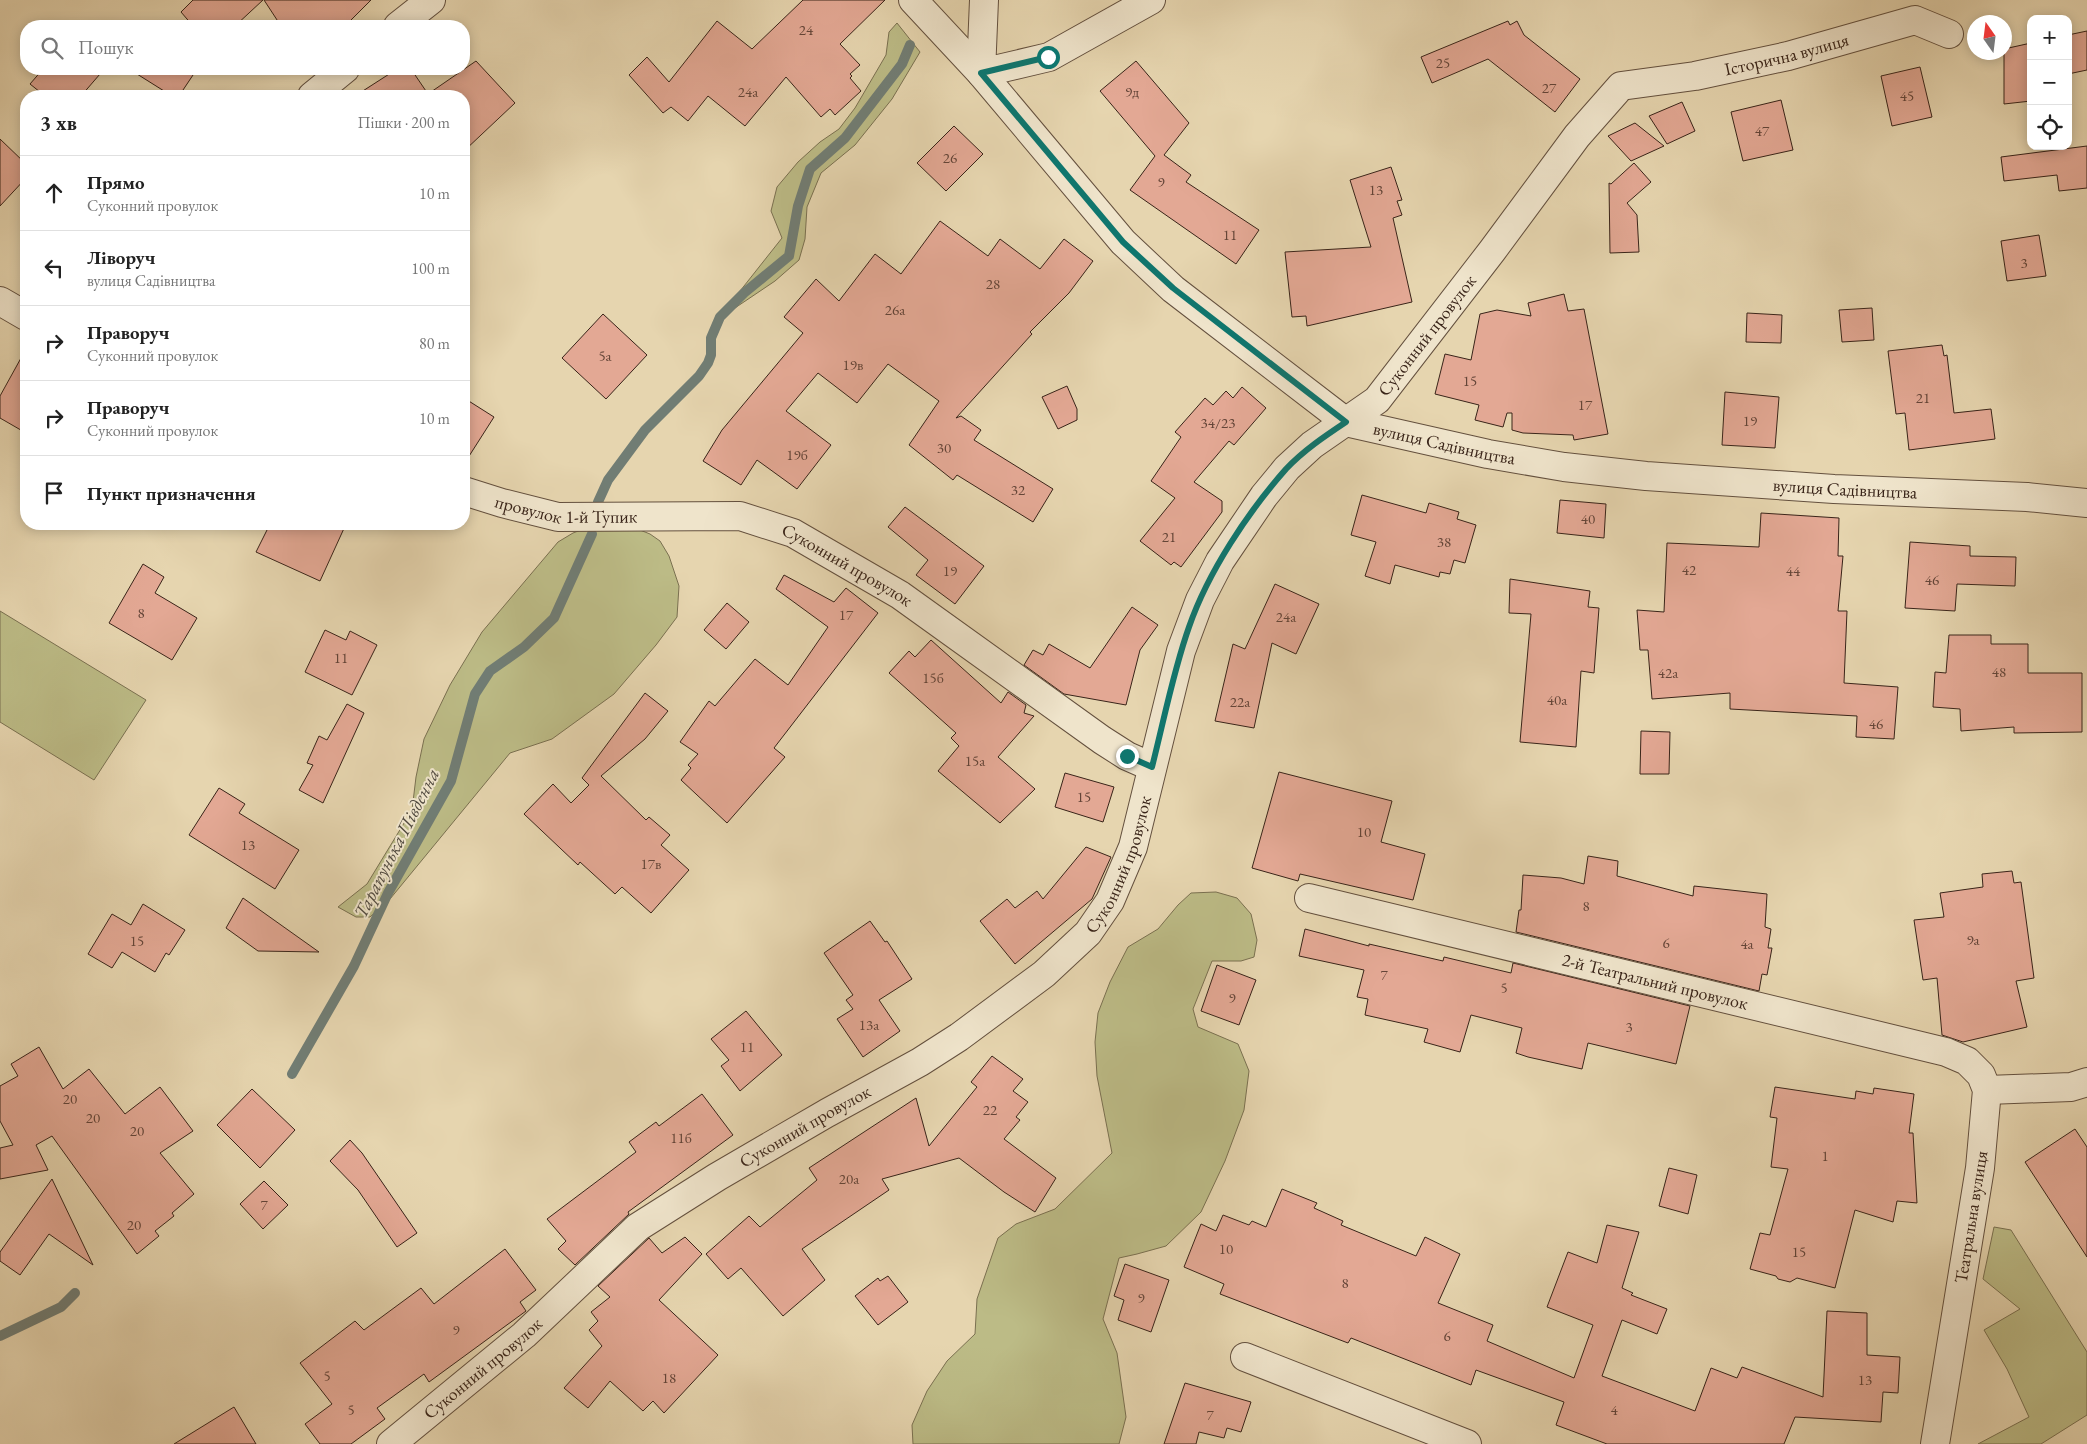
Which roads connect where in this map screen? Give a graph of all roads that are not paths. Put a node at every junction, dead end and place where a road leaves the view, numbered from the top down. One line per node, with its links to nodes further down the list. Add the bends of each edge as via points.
1 (431, 0): 5 (street)
2 (913, 0): 7 (street, вулиця Садівництва)
3 (984, 0): 7 (street)
4 (1150, 0): 7 (street, via 1048,57)
5 (406, 20)
6 (1948, 34): 9 (street, Історична вулиця, via 1915,20 1788,56 1695,76)
7 (981, 73): 13 (street, вулиця Садівництва, via 1123,242 1173,288)
8 (338, 75): 10 (street)
9 (1621, 86): 13 (street, Суконний провулок, via 1577,136 1377,400)
10 (319, 90)
11 (0, 301): 12 (street)
12 (20, 313)
13 (1346, 422): 15 (street, вулиця Садівництва, via 1488,454 1646,476 1834,489 2027,496); 17 (street, Суконний провулок, via 1312,445 1287,468 1220,561 1189,625)
14 (470, 493): 16 (street, провулок 1-й Тупик, via 558,517)
15 (2087, 504)
16 (671, 516): 17 (street, Суконний провулок, via 740,516 792,533 900,595 1087,730 1127,756)
17 (1152, 767): 22 (street, Суконний провулок, via 1133,847 1110,902 1088,932 1044,974 920,1062 717,1177 638,1227 524,1335)
18 (1309, 898): 20 (street, 2-й Театральний провулок, via 1946,1052 1967,1062 1981,1075)
19 (2087, 1082): 20 (street, via 2071,1087)
20 (1987, 1090): 24 (street, Театральна вулиця, via 1980,1168)
21 (1245, 1357): 23 (street)
22 (391, 1444)
23 (1467, 1444)
24 (1935, 1444)

